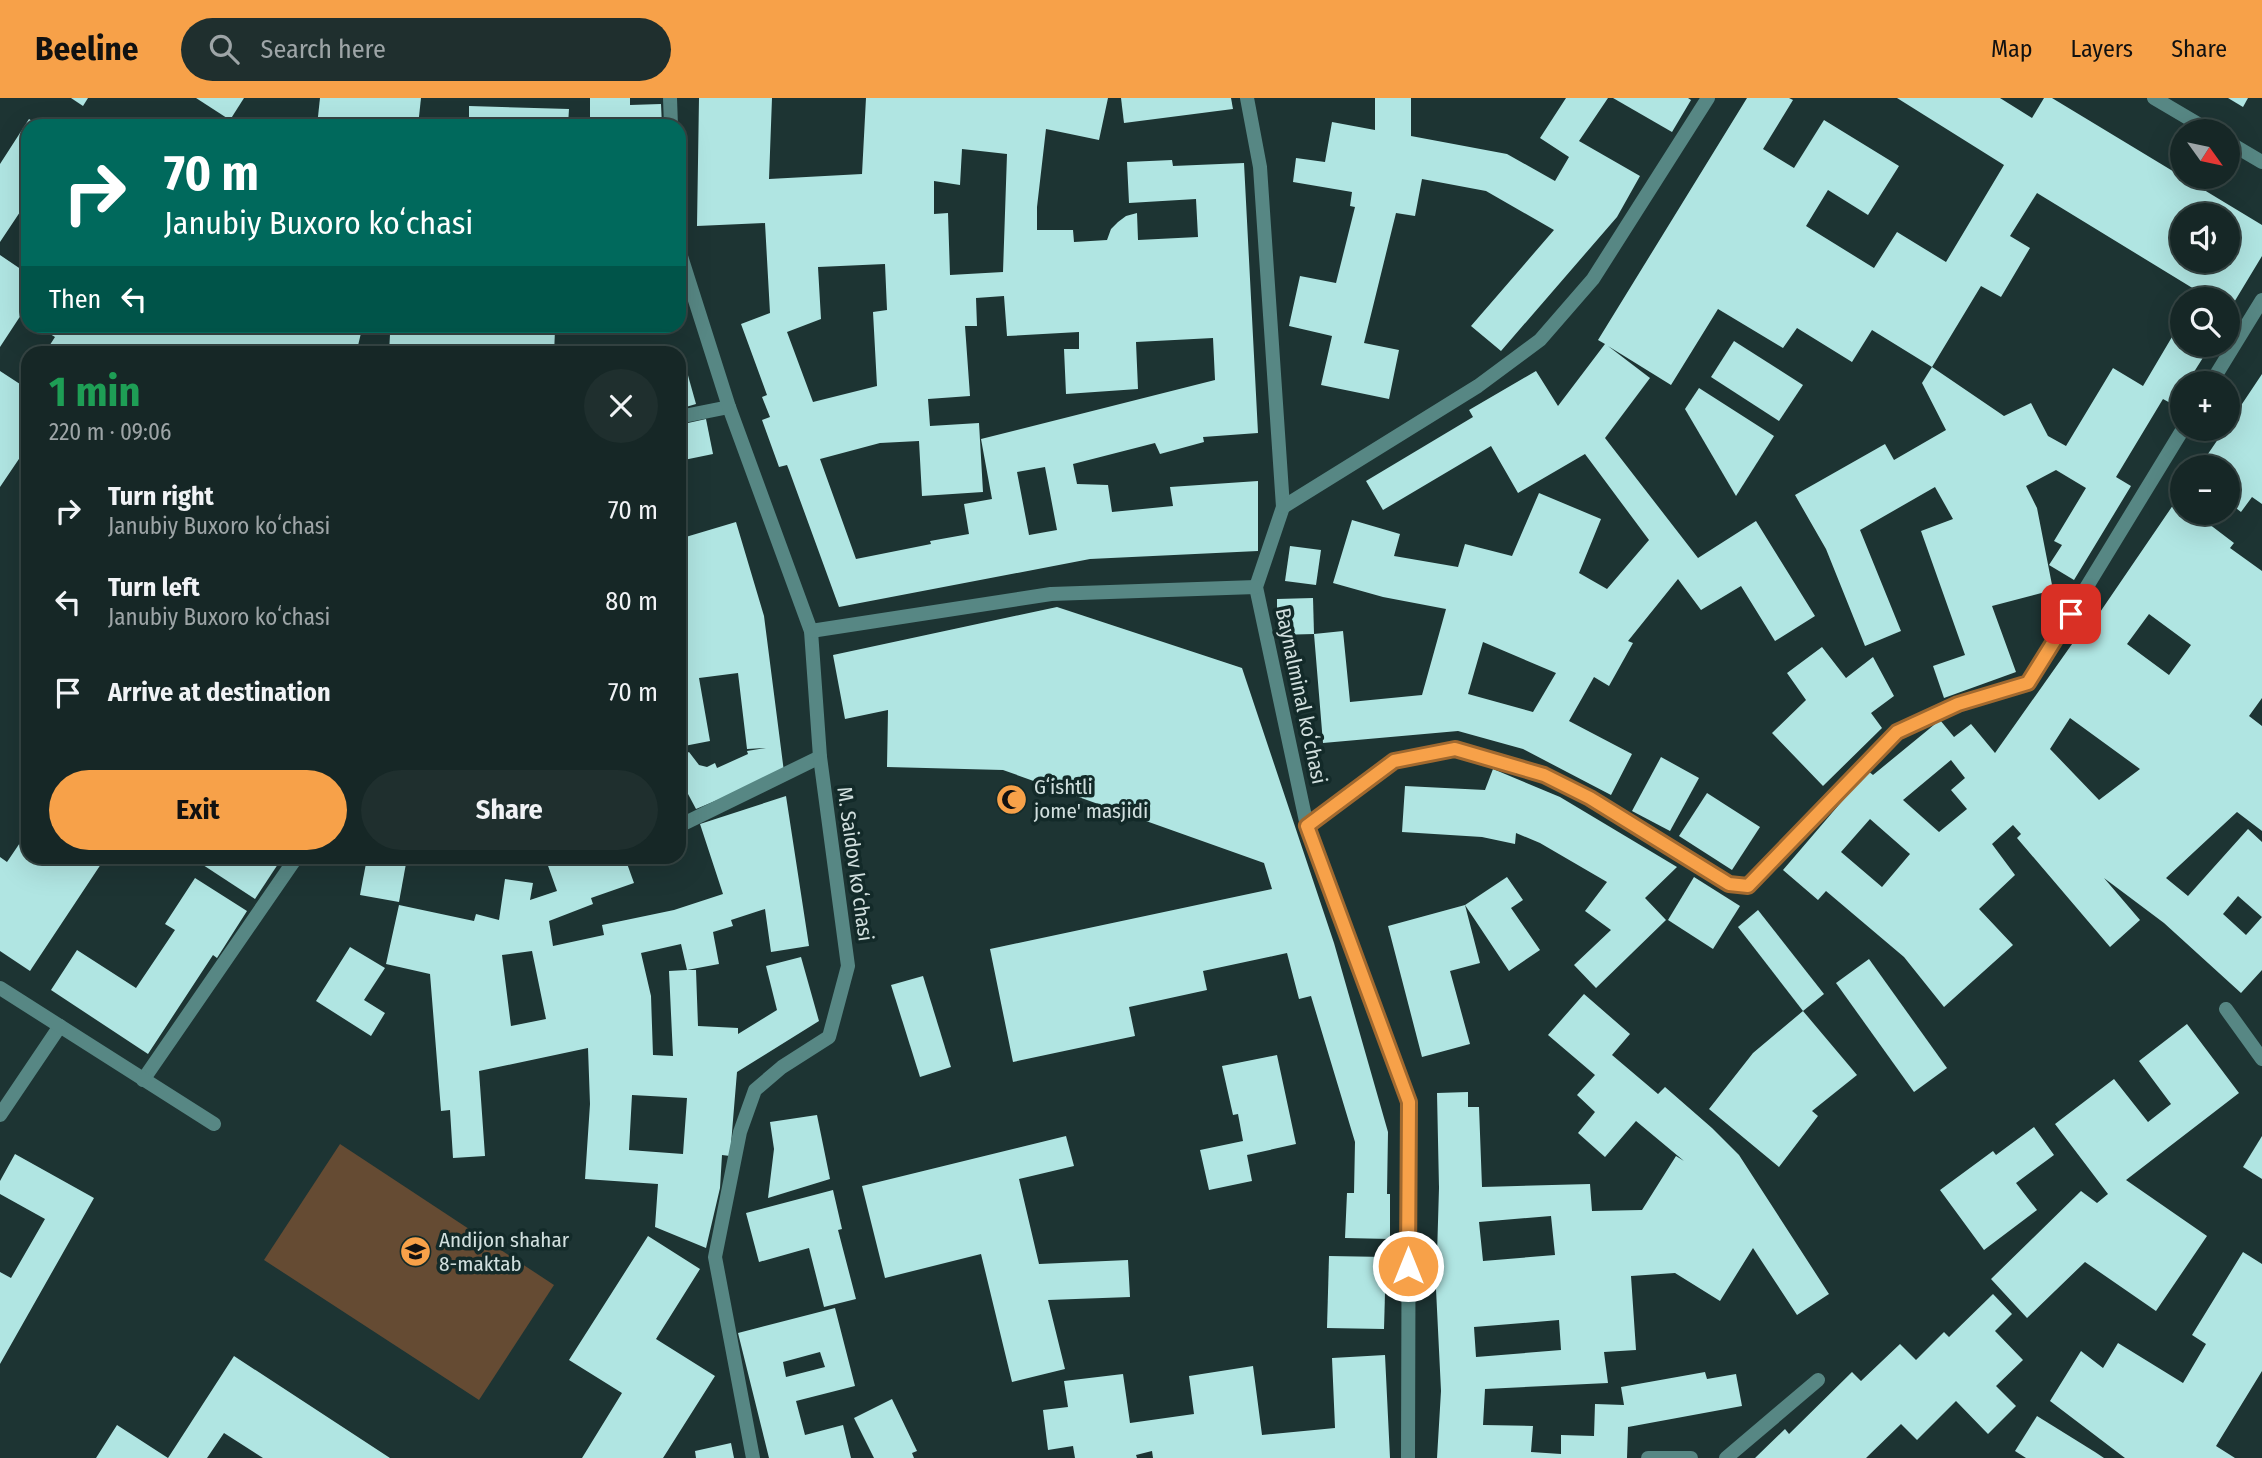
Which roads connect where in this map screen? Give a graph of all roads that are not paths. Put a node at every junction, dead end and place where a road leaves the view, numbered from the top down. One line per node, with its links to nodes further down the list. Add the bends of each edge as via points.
1 (670, 98): 5 (street)
2 (1247, 98): 15 (street, Baynalminal koʻchasi, via 1260,167)
3 (1708, 98): 15 (street, via 1592,279 1540,340 1479,386)
4 (2154, 98): 6 (street)
5 (671, 119)
6 (2190, 119)
7 (2240, 149): 8 (street)
8 (2262, 162)
9 (686, 272): 12 (street, M. Saidov koʻchasi)
10 (2262, 300): 11 (street)
11 (2218, 371)
12 (729, 407): 13 (street); 17 (street, M. Saidov koʻchasi)
13 (686, 416)
14 (2176, 441): 20 (street, via 2028,683 1958,704 1897,732 1748,886 1729,884 1590,798 1544,775 1455,749 1394,761)
15 (1283, 506): 16 (street, Baynalminal koʻchasi)
16 (1256, 587): 17 (street, via 1051,594); 20 (street, Baynalminal koʻchasi)
17 (811, 631): 18 (street, M. Saidov koʻchasi)
18 (820, 757): 19 (street); 30 (street, M. Saidov koʻchasi, via 848,966 829,1037 755,1090 740,1132 715,1257)
19 (686, 823)
20 (1307, 826): 31 (street, Baynalminal koʻchasi, via 1409,1102)
21 (292, 864): 26 (street)
22 (0, 988): 24 (street)
23 (2225, 1009): 25 (street)
24 (60, 1026): 26 (street); 27 (street)
25 (2262, 1059)
26 (143, 1080): 28 (street)
27 (0, 1115)
28 (214, 1124)
29 (1818, 1380): 34 (street)
30 (753, 1458)
31 (1408, 1458)
32 (1647, 1458): 33 (street)
33 (1692, 1458)
34 (1726, 1458)

